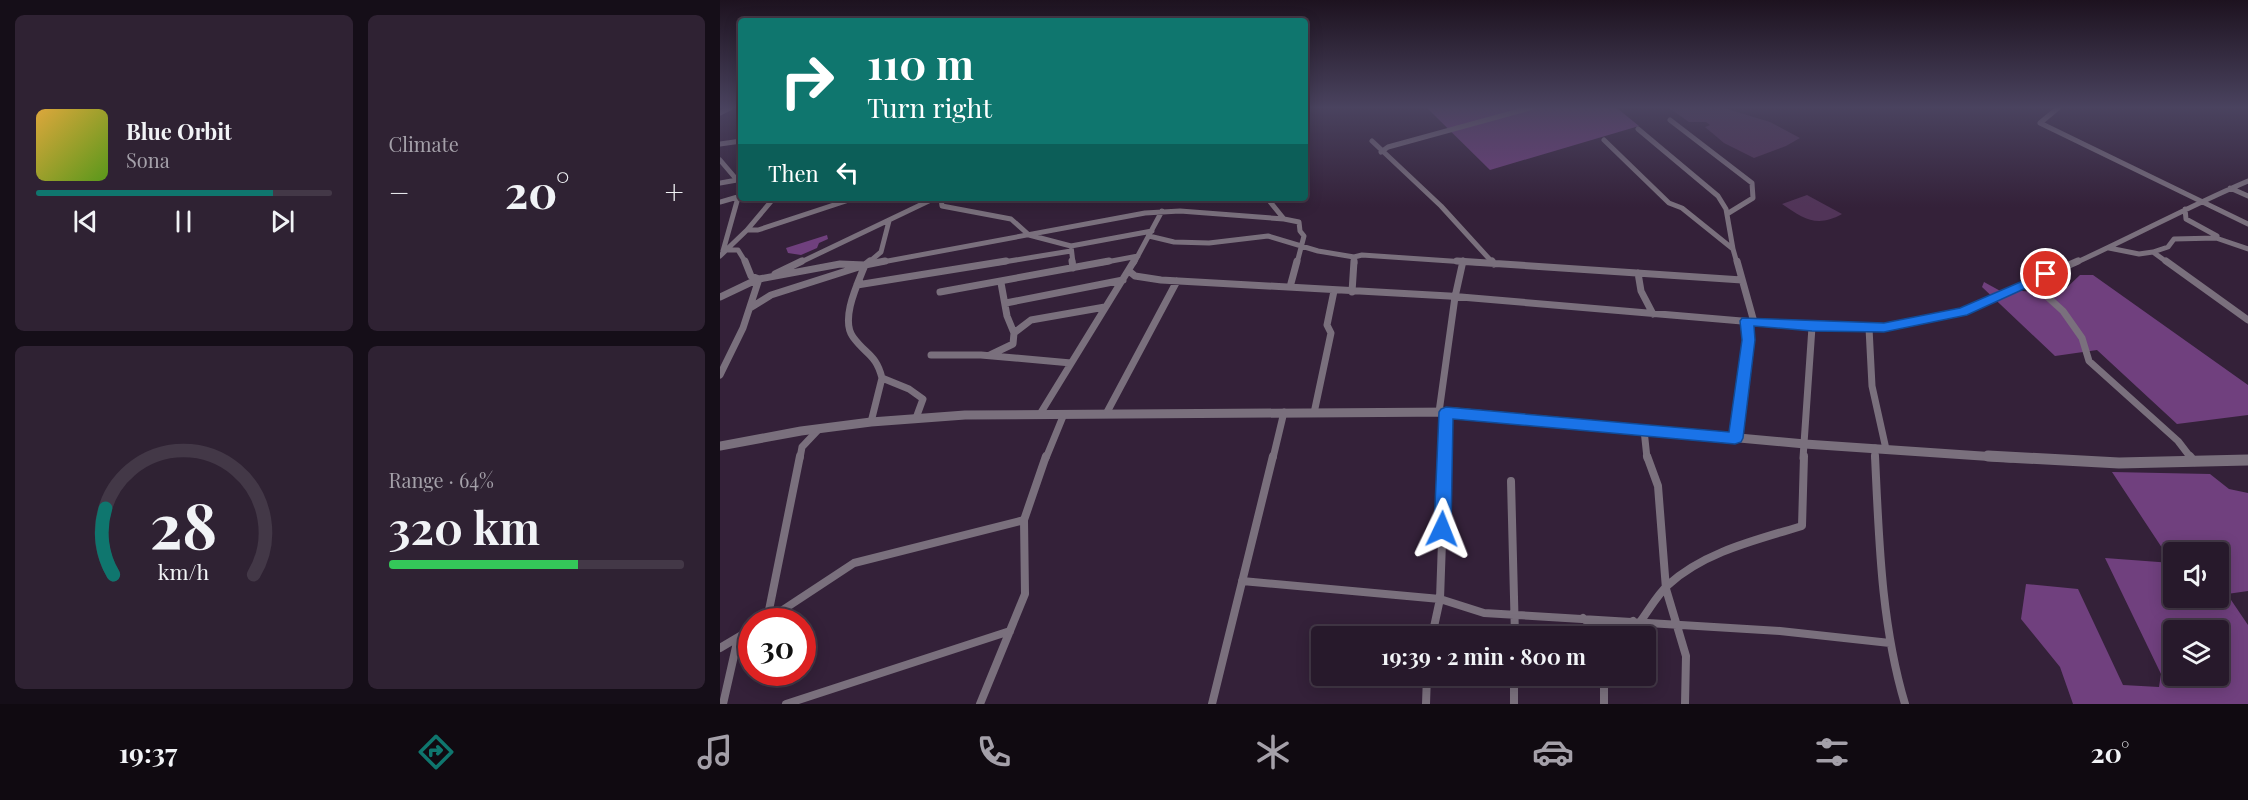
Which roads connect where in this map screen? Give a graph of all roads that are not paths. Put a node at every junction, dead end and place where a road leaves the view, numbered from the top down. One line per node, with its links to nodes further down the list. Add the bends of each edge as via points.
1 (738, 141): 8 (street)
2 (1372, 141): 9 (street)
3 (1410, 141): 9 (street)
4 (1605, 141): 39 (street, via 1669,203 1682,208)
5 (1652, 141): 28 (street, via 1718,196)
6 (1697, 141): 28 (street, via 1752,183 1753,198)
7 (2077, 141): 24 (street)
8 (720, 144)
9 (1381, 152): 46 (street, via 1447,212)
10 (720, 160): 11 (street)
11 (738, 179)
12 (738, 180): 14 (street)
13 (2248, 180): 15 (street)
14 (720, 183)
15 (2230, 188): 16 (street); 24 (street)
16 (2248, 196)
17 (738, 197): 25 (street)
18 (738, 201): 41 (street)
19 (771, 201): 32 (street)
20 (846, 201): 32 (street, via 758,230)
21 (929, 201): 30 (street)
22 (941, 201): 33 (street, via 942,206 1011,219)
23 (1269, 201): 29 (street)
24 (2200, 201): 26 (street); 31 (street)
25 (720, 202)
26 (2185, 209): 35 (street, via 2186,219); 38 (street)
27 (1162, 211): 29 (street); 33 (street); 34 (street)
28 (1727, 214): 39 (street)
29 (1284, 219): 36 (street, via 1299,222 1304,236)
30 (889, 221): 47 (street, via 880,252); 51 (street)
31 (2248, 224)
32 (747, 230): 41 (street)
33 (1029, 234): 37 (street); 47 (street)
34 (1151, 234): 36 (street, via 1174,242 1209,243 1268,236); 37 (street); 43 (street)
35 (2222, 238): 40 (street); 42 (street, via 2174,239 2168,247)
36 (1302, 246): 44 (street); 58 (street)
37 (1071, 248): 48 (street); 57 (street)
38 (2109, 248): 42 (street, via 2139,254); 55 (street)
39 (1733, 249): 53 (street)
40 (2246, 250)
41 (722, 252): 51 (street, via 738,250 751,276)
42 (2153, 252): 68 (street)
43 (1138, 256): 48 (street); 49 (street)
44 (1354, 257): 45 (street); 61 (street)
45 (1463, 261): 46 (street); 63 (street)
46 (1494, 264): 50 (street)
47 (865, 265): 51 (street, via 840,264); 57 (street); 66 (street, via 771,295)
48 (1073, 268): 56 (street)
49 (1129, 271): 52 (street); 54 (street, via 1142,278)
50 (1638, 273): 53 (street); 67 (street, via 1641,291)
51 (759, 279): 62 (street); 66 (street)
52 (1123, 280): 64 (street); 65 (street)
53 (1742, 280): 69 (street)
54 (1177, 281): 58 (street); 83 (street)
55 (2030, 281): 71 (street, via 1963,312); 93 (street, via 2063,311 2082,338 2089,361 2178,441)
56 (1001, 282): 60 (street); 64 (street)
57 (857, 285): 77 (street, via 848,310 851,335 878,362)
58 (1290, 287): 59 (street)
59 (1334, 291): 61 (street); 79 (street, via 1327,326 1331,333)
60 (940, 292)
61 (1352, 292): 63 (street)
62 (720, 297)
63 (1455, 297): 67 (street); 80 (street)
64 (1006, 303): 72 (street, via 1007,323)
65 (1105, 307): 72 (street, via 1031,321); 75 (street)
66 (750, 308): 76 (street)
67 (1653, 315): 69 (street)
68 (2248, 320)
69 (1750, 322): 70 (street); 88 (street)
70 (1812, 327): 71 (street); 89 (street)
71 (1869, 328): 91 (street)
72 (1014, 333): 74 (street, via 1013,344)
73 (931, 355): 74 (street)
74 (988, 356): 75 (street)
75 (1071, 363): 81 (street)
76 (720, 375)
77 (882, 378): 84 (street, via 923,399); 85 (street)
78 (1284, 412): 79 (street); 83 (street); 96 (street)
79 (1314, 412): 80 (street)
80 (1443, 412): 87 (street); 98 (street)
81 (1040, 414): 82 (street); 84 (street)
82 (1064, 414): 83 (street); 95 (street)
83 (1106, 414)
84 (916, 418): 85 (street)
85 (871, 422): 86 (street)
86 (819, 429): 90 (street); 99 (street, via 802,447)
87 (1644, 430): 88 (street); 97 (street, via 1645,451 1658,486)
88 (1735, 438): 89 (street)
89 (1805, 444): 91 (street); 97 (street, via 1802,526 1711,557)
90 (720, 446)
91 (1881, 448): 93 (street, via 2120,463); 111 (street, via 1881,570)
92 (2248, 460): 93 (street)
93 (2195, 462)
94 (1511, 481): 101 (street)
95 (1024, 520): 100 (street, via 854,563); 109 (street, via 1025,594)
96 (1242, 581): 98 (street); 119 (street)
97 (1665, 588): 103 (street); 104 (street)
98 (1440, 599): 101 (street, via 1467,609); 105 (street)
99 (769, 608)
100 (786, 608)
101 (1515, 614): 102 (street); 106 (street)
102 (1583, 618): 103 (street); 107 (street)
103 (1637, 621): 104 (street); 108 (street)
104 (1676, 624): 111 (street); 123 (street, via 1686,656)
105 (1434, 626)
106 (1515, 626)
107 (1593, 626)
108 (1626, 626)
109 (1010, 632): 117 (street); 118 (street)
110 (738, 638): 112 (street); 116 (street)
111 (1890, 643): 124 (street)
112 (720, 648)
113 (1427, 686): 120 (street)
114 (1514, 686): 121 (street)
115 (1604, 686): 122 (street)
116 (723, 704)
117 (786, 704)
118 (980, 704)
119 (1212, 704)
120 (1426, 704)
121 (1514, 704)
122 (1604, 704)
123 (1685, 704)
124 (1905, 704)

